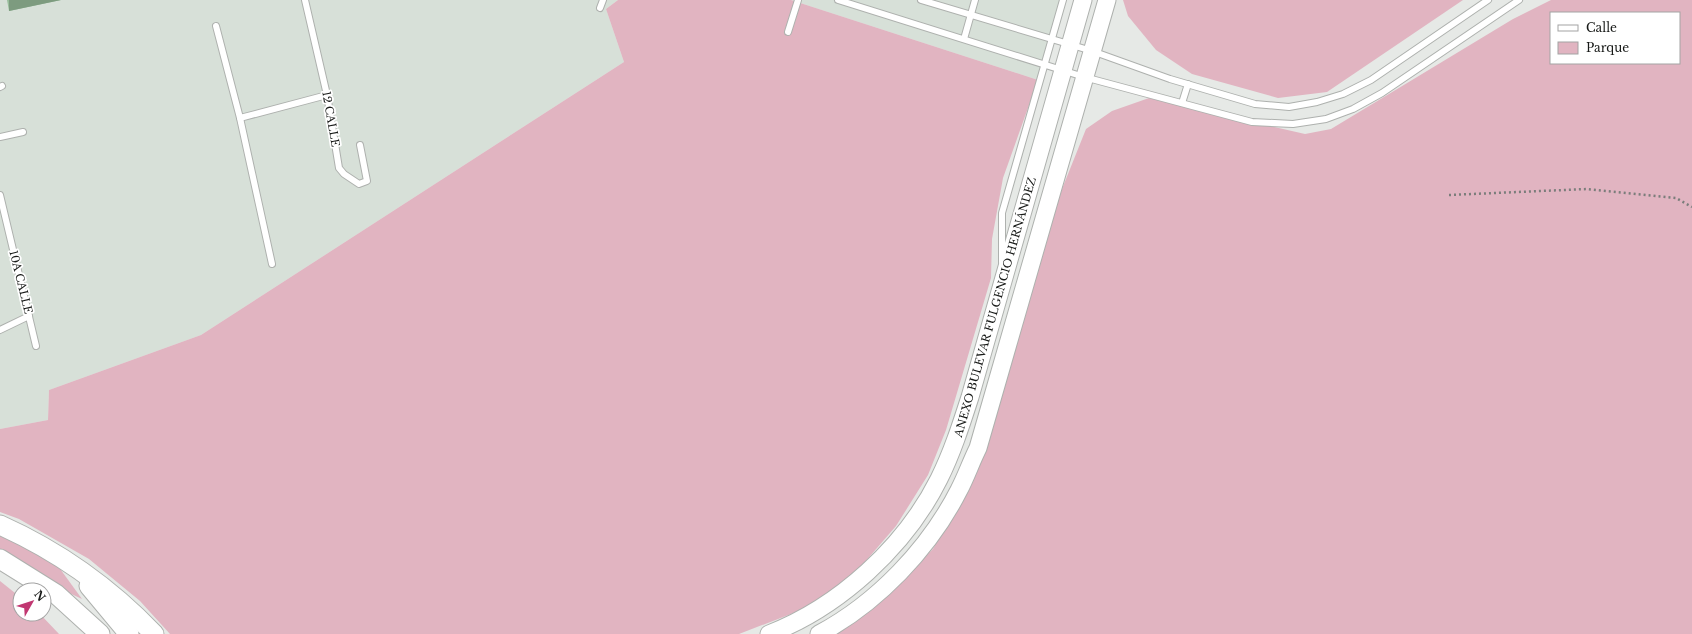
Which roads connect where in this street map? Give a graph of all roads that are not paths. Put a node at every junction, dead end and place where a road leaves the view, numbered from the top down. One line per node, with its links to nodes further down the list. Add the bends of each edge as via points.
1 (305, 0): 24 (lane, 12 CALLE)
2 (603, 0): 12 (lane)
3 (798, 0): 15 (lane)
4 (838, 0): 16 (lane)
5 (921, 0): 13 (lane)
6 (975, 0): 13 (lane)
7 (1063, 0): 17 (lane)
8 (1083, 0): 18 (main road, ANEXO BULEVAR FULGENCIO HERNÁNDEZ)
9 (1106, 0): 19 (main road, ANEXO BULEVAR FULGENCIO HERNÁNDEZ)
10 (1488, 0): 23 (lane, via 1371,80 1343,94 1317,102 1289,107 1255,104)
11 (1519, 0): 25 (lane, via 1382,93 1326,119 1293,124 1252,122)
12 (600, 8)
13 (971, 16): 16 (lane); 17 (lane)
14 (216, 26): 26 (lane)
15 (788, 32)
16 (964, 38): 20 (lane)
17 (1051, 39): 18 (lane); 20 (lane)
18 (1070, 45): 19 (lane); 21 (main road, ANEXO BULEVAR FULGENCIO HERNÁNDEZ)
19 (1092, 51): 22 (main road, ANEXO BULEVAR FULGENCIO HERNÁNDEZ); 23 (lane)
20 (1043, 64): 21 (lane); 32 (lane, via 1002,213)
21 (1063, 71): 22 (lane); 32 (main road, ANEXO BULEVAR FULGENCIO HERNÁNDEZ)
22 (1084, 78): 25 (lane); 47 (main road, ANEXO BULEVAR FULGENCIO HERNÁNDEZ, via 992,403 978,448 958,491 933,531 904,567 870,600)
23 (1188, 84): 25 (lane)
24 (326, 95): 26 (lane); 29 (lane, 12 CALLE, via 339,168 359,184 367,181)
25 (1182, 103)
26 (240, 118): 31 (lane)
27 (23, 132): 28 (lane)
28 (0, 137)
29 (360, 145)
30 (0, 195): 33 (lane, 10A CALLE)
31 (272, 264)
32 (1002, 286): 46 (main road, ANEXO BULEVAR FULGENCIO HERNÁNDEZ, via 957,440 938,480 915,518 887,552 855,582 819,608)
33 (29, 316): 34 (lane); 35 (lane, 10A CALLE)
34 (0, 330)
35 (36, 346)
36 (0, 525): 38 (main road)
37 (0, 559): 39 (main road)
38 (72, 565): 44 (main road); 45 (main road, via 120,600)
39 (33, 582)
40 (52, 592): 43 (main road)
41 (52, 600): 42 (main road)
42 (85, 634)
43 (100, 634)
44 (129, 634)
45 (154, 634)
46 (769, 634)
47 (819, 634)

